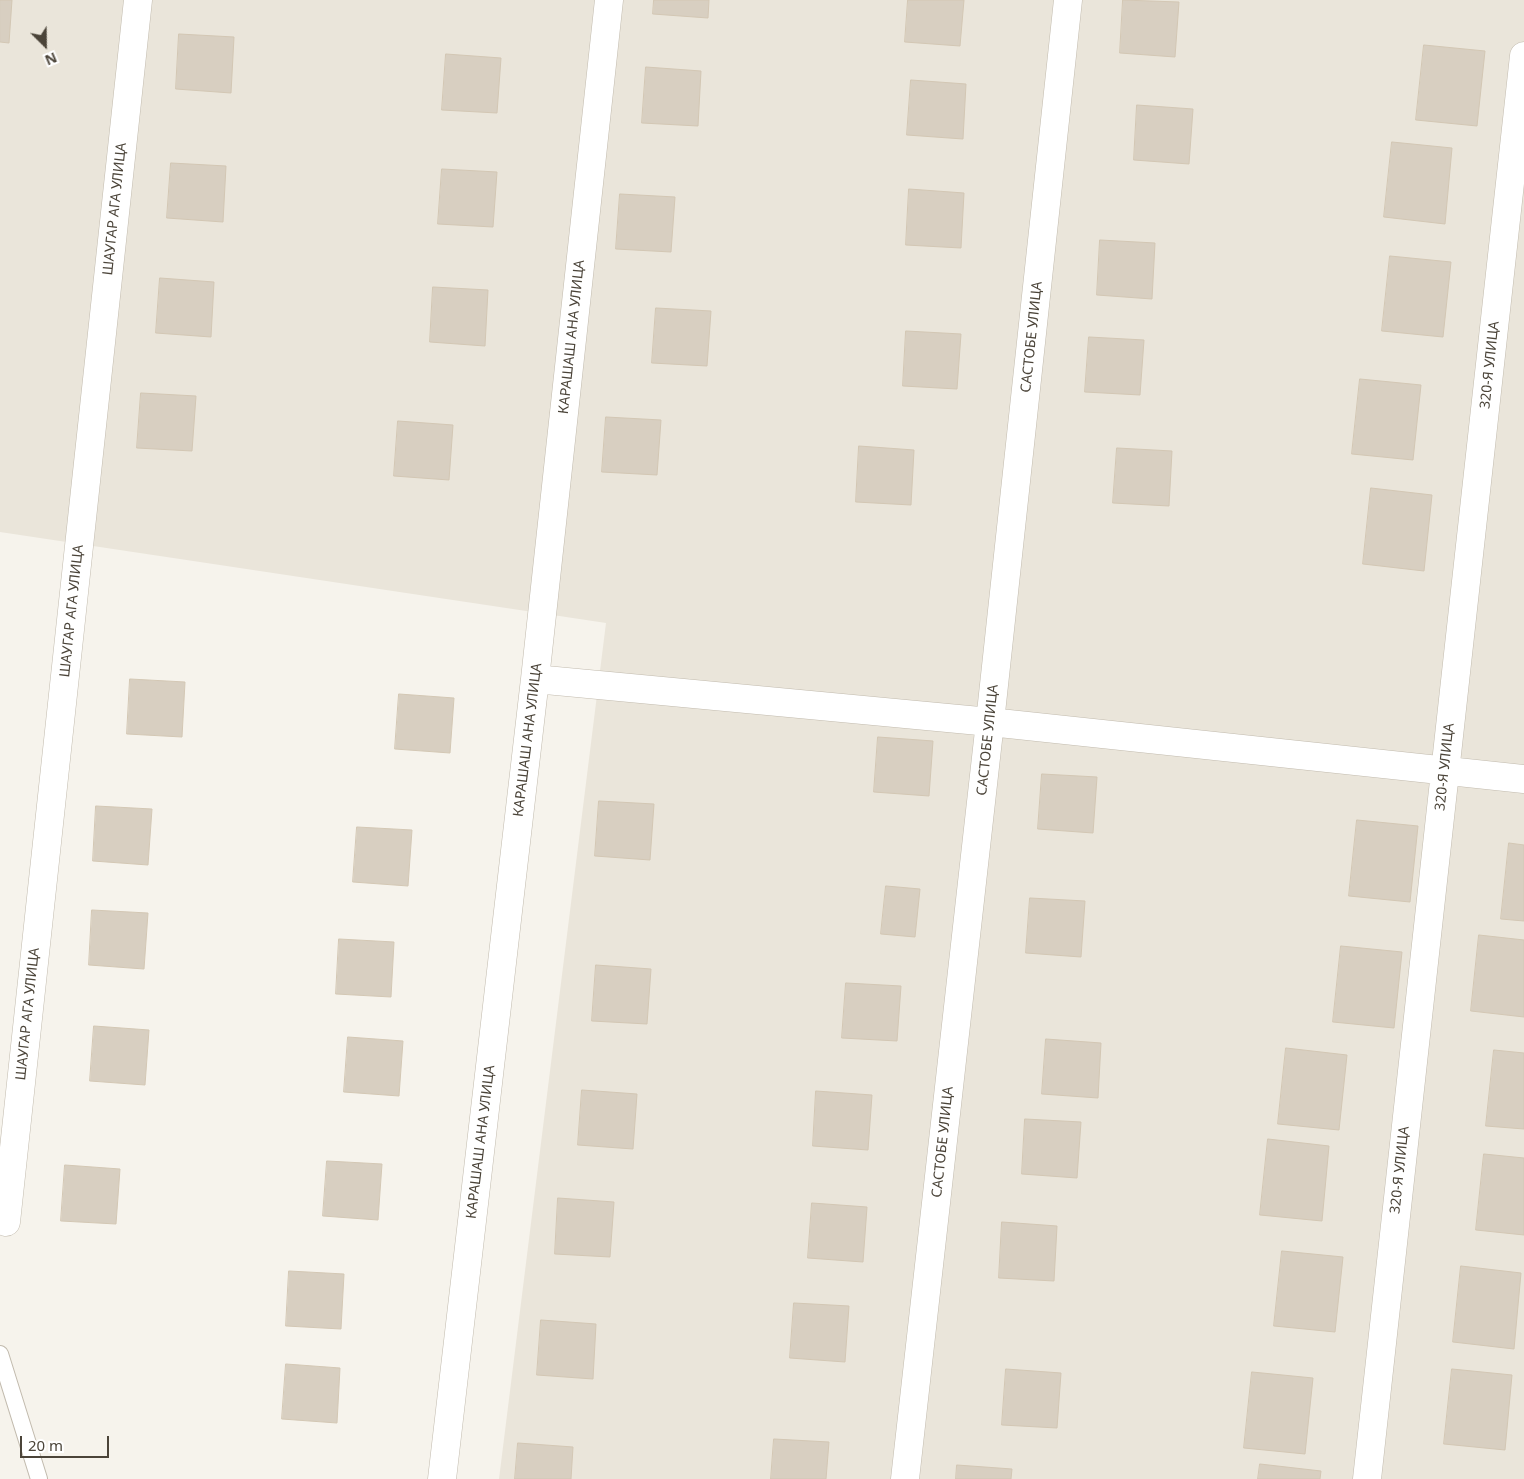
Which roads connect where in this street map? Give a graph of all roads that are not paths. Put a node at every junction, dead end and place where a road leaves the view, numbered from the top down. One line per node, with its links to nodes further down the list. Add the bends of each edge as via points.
1 (138, 0): 9 (street, ШАУГАР АГА УЛИЦА)
2 (609, 0): 5 (street, КАРАШАШ АНА УЛИЦА)
3 (1068, 0): 6 (street, САСТОБЕ УЛИЦА)
4 (1524, 56): 7 (street, 320-Я УЛИЦА)
5 (535, 679): 6 (street); 12 (street, КАРАШАШ АНА УЛИЦА)
6 (990, 722): 7 (street); 13 (street, САСТОБЕ УЛИЦА)
7 (1444, 771): 8 (street); 14 (street, 320-Я УЛИЦА)
8 (1524, 780)
9 (6, 1222)
10 (0, 1354): 11 (lane)
11 (40, 1479)
12 (442, 1479)
13 (905, 1479)
14 (1367, 1479)

